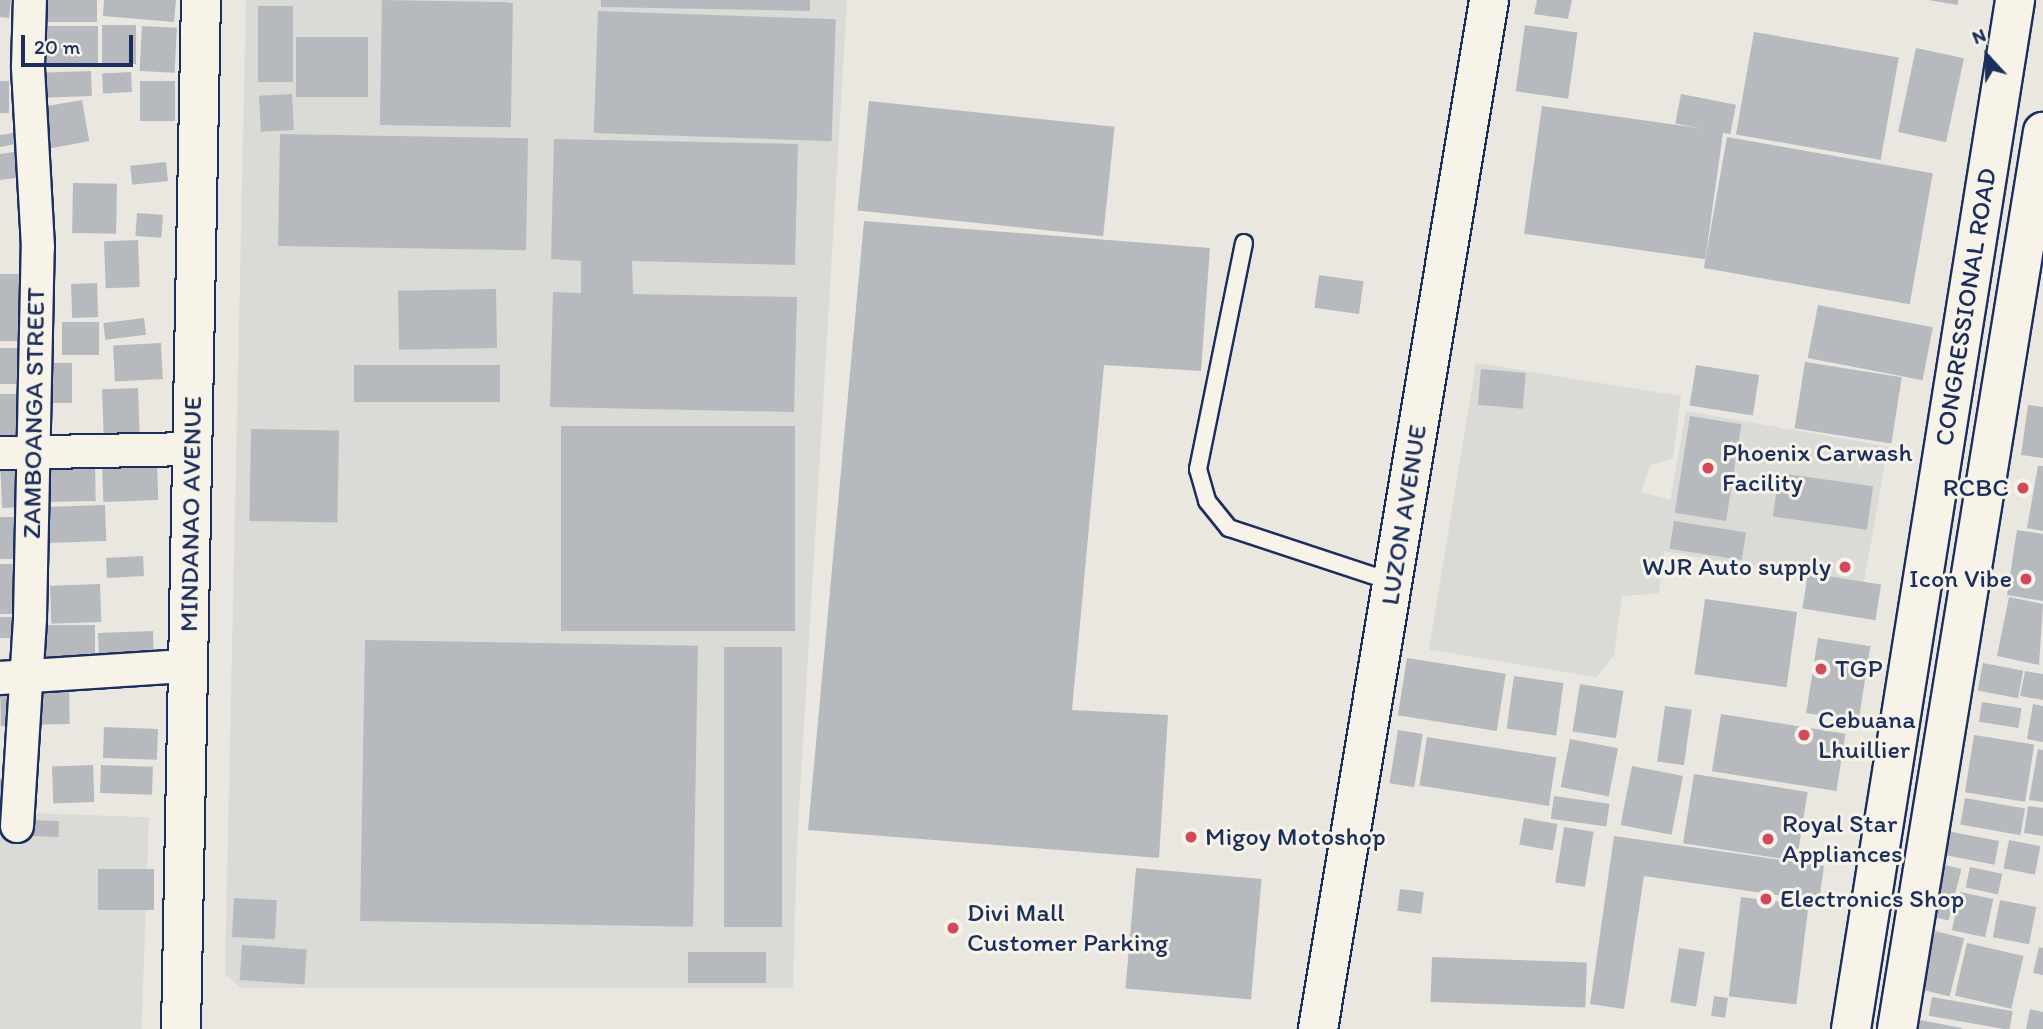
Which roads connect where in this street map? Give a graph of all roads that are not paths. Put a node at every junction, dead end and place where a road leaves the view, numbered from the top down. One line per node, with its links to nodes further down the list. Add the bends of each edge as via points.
1 (30, 0): 9 (street, ZAMBOANGA STREET, via 28,66 38,247)
2 (201, 0): 7 (street, MINDANAO AVENUE)
3 (1489, 0): 10 (street, LUZON AVENUE)
4 (2015, 0): 16 (street, CONGRESSIONAL ROAD)
5 (2043, 132): 17 (street, CONGRESSIONAL ROAD)
6 (1244, 243): 10 (lane, via 1198,469 1207,501 1229,528)
7 (192, 449): 9 (street); 11 (street, MINDANAO AVENUE)
8 (0, 453): 9 (street)
9 (32, 454): 12 (street, ZAMBOANGA STREET)
10 (1393, 582): 15 (street, LUZON AVENUE)
11 (188, 666): 12 (street); 14 (street, MINDANAO AVENUE)
12 (13, 678): 13 (street, ZAMBOANGA STREET)
13 (17, 827)
14 (181, 1029)
15 (1318, 1029)
16 (1852, 1029)
17 (1897, 1029)

